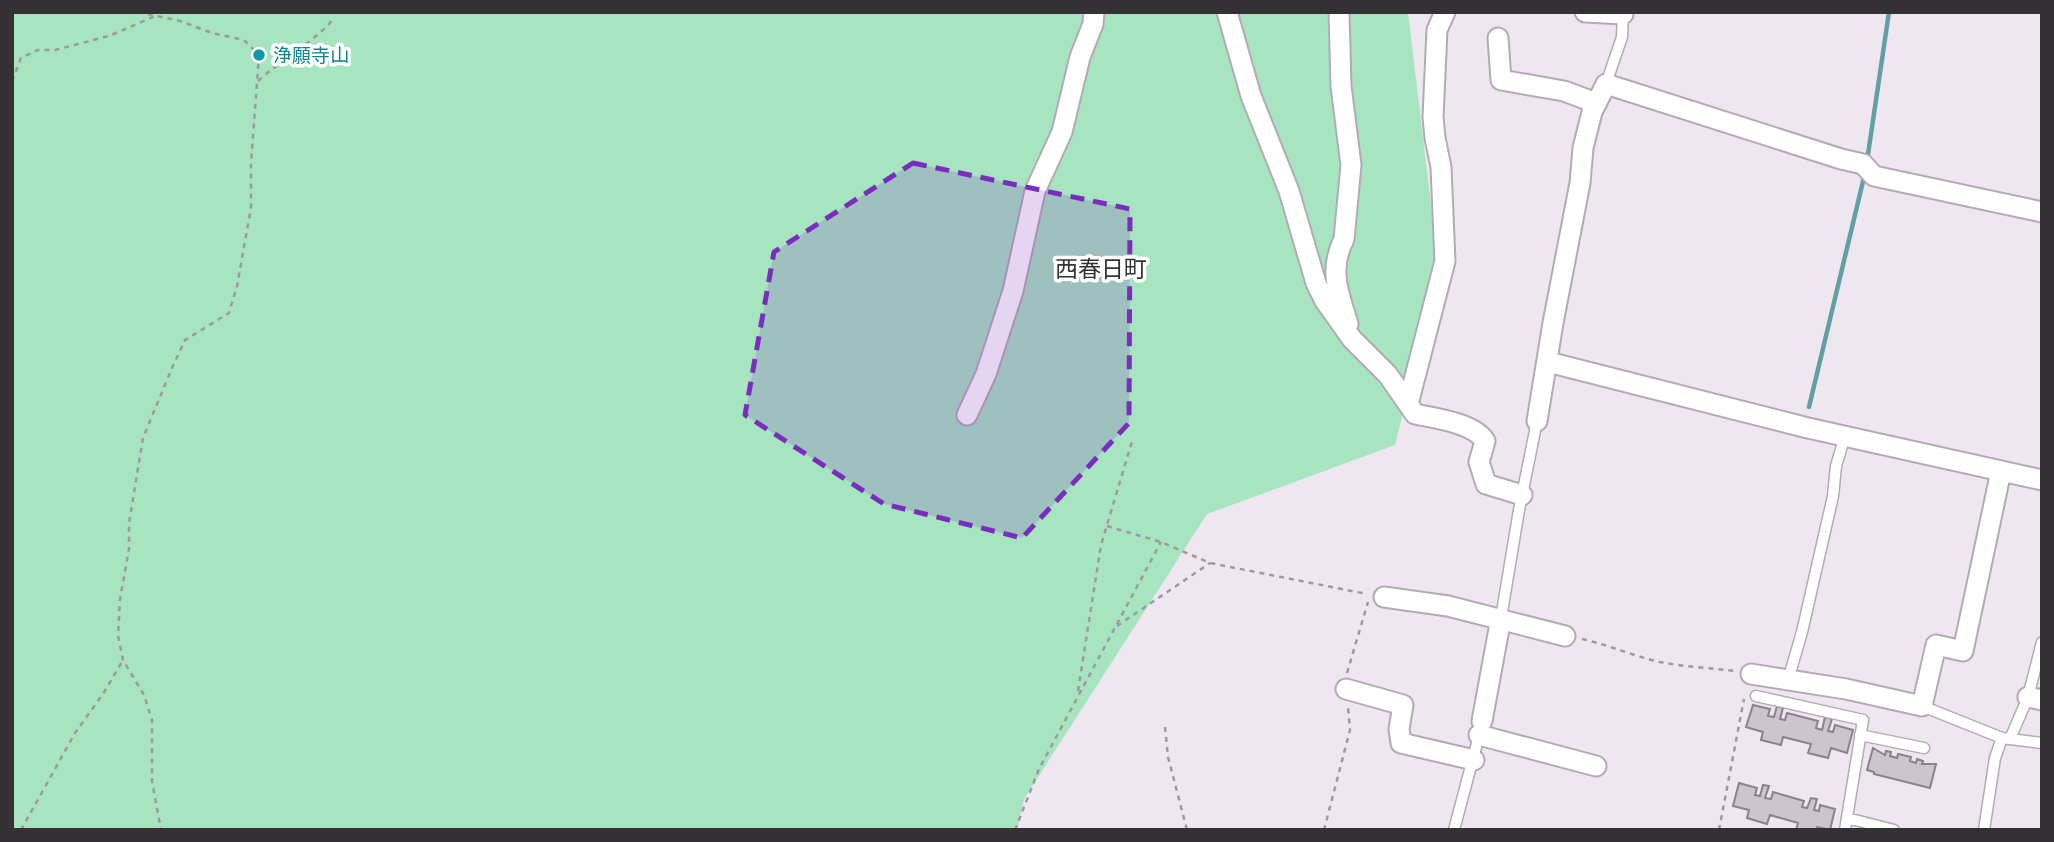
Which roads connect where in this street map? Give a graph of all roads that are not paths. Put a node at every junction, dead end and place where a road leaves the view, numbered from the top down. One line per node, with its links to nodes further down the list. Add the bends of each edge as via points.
1 (1094, 12): 14 (street, via 1062,132 1035,191 1013,291 986,374)
2 (1339, 12): 11 (street, via 1350,165 1344,239 1334,275)
3 (1445, 12): 13 (street, via 1437,30 1433,117 1441,167 1445,261)
4 (1585, 12): 5 (street)
5 (1623, 13): 8 (lane, via 1622,37)
6 (1229, 17): 11 (street, via 1251,96 1289,191 1316,283)
7 (1498, 38): 9 (street, via 1501,80 1564,91)
8 (1606, 84): 9 (street); 10 (street, via 1863,164 1874,177)
9 (1596, 103): 12 (street, via 1583,148)
10 (2042, 212)
11 (1352, 339): 13 (street, via 1388,375)
12 (1548, 362): 15 (street); 16 (street)
13 (1408, 404): 19 (street, via 1415,414 1480,433 1485,440 1479,461 1486,484)
14 (967, 415)
15 (1537, 421): 19 (lane)
16 (1845, 436): 17 (street); 25 (lane)
17 (2001, 471): 18 (street); 29 (street, via 1963,652 1936,645)
18 (2042, 480)
19 (1522, 495): 21 (lane)
20 (1378, 595): 21 (street)
21 (1501, 618): 22 (street); 30 (street)
22 (1565, 636)
23 (2042, 642): 28 (lane)
24 (1751, 674): 25 (street)
25 (1788, 680): 29 (street)
26 (1346, 690): 35 (street, via 1403,705 1401,743)
27 (1756, 696): 31 (lane, via 1863,720)
28 (2035, 698): 32 (lane)
29 (1922, 706): 32 (lane)
30 (1481, 728): 35 (lane); 36 (street, via 1559,764)
31 (1860, 736): 34 (lane); 37 (lane)
32 (2006, 739): 33 (lane); 41 (lane, via 1995,758)
33 (2042, 743)
34 (1924, 748)
35 (1474, 760): 38 (lane)
36 (1596, 766)
37 (1847, 818): 39 (lane); 40 (lane)
38 (1454, 830)
39 (1845, 830)
40 (1894, 830)
41 (1984, 830)

